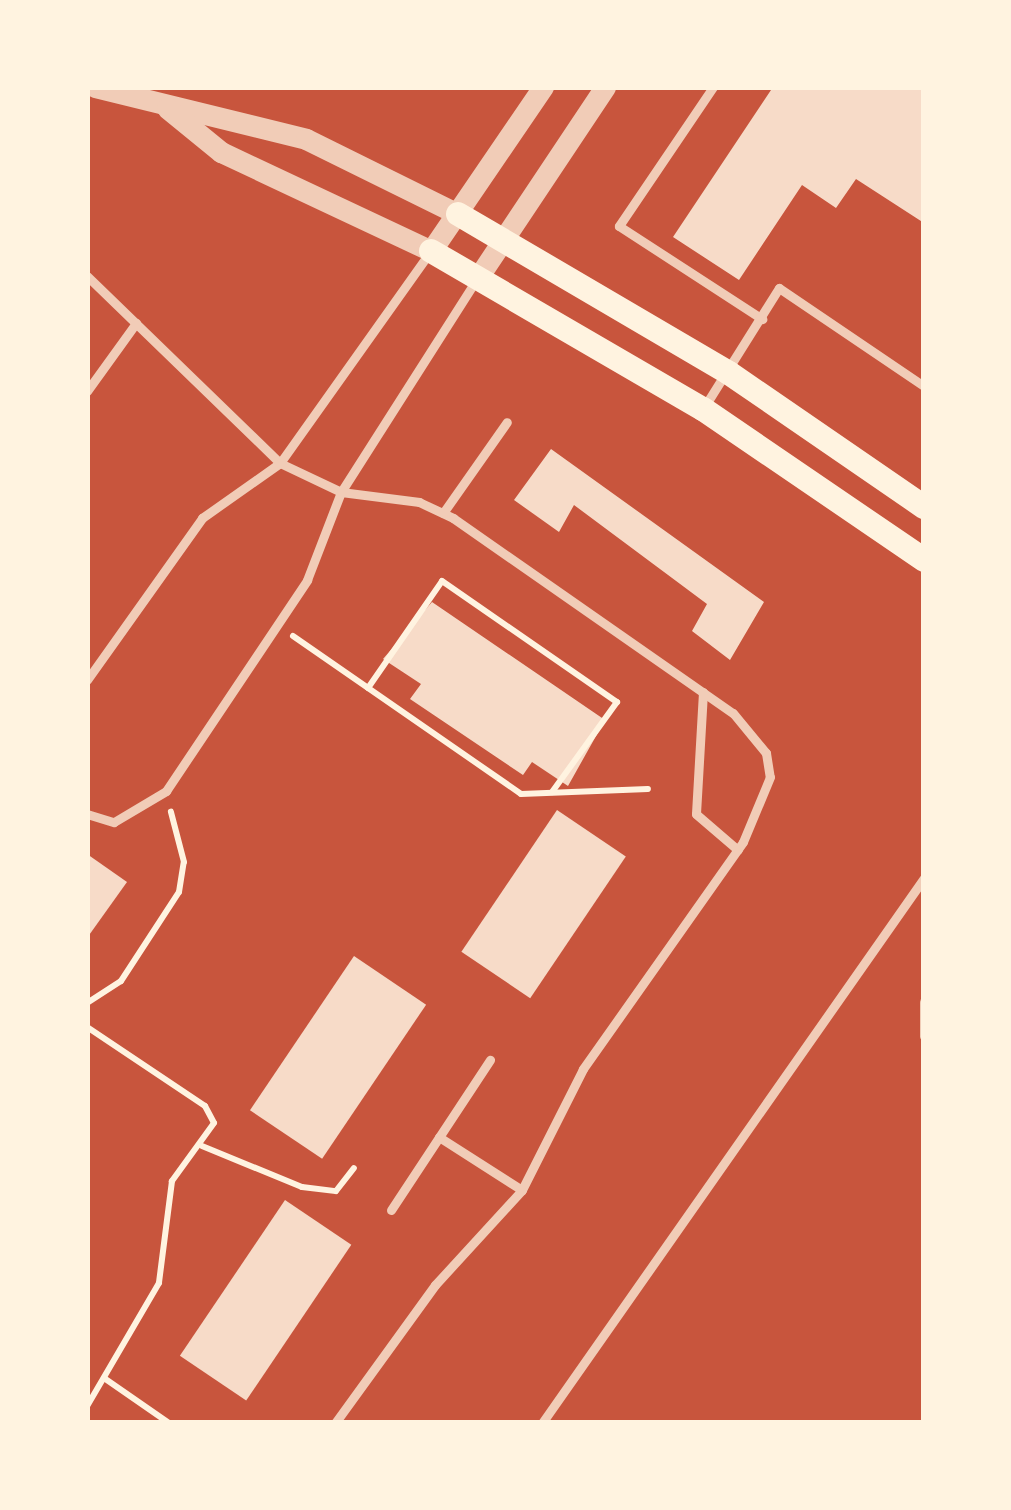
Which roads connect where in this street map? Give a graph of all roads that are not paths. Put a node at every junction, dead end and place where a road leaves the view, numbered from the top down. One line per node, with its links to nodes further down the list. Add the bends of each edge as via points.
1 (95, 87): 5 (street)
2 (543, 87): 6 (street)
3 (605, 87): 7 (street)
4 (713, 87): 11 (lane, via 619,226)
5 (167, 108): 6 (street, via 246,118 306,139); 8 (street, via 221,152)
6 (458, 214): 7 (main road); 8 (street)
7 (504, 239): 10 (street); 13 (main road)
8 (431, 251): 10 (main road); 18 (lane)
9 (87, 276): 12 (lane)
10 (479, 276): 16 (main road); 19 (lane)
11 (762, 319): 13 (lane); 14 (lane, via 779,288)
12 (136, 323): 15 (lane); 18 (lane)
13 (729, 374): 16 (lane); 20 (main road)
14 (924, 386)
15 (87, 391)
16 (703, 409): 22 (main road)
17 (507, 422): 21 (lane)
18 (280, 463): 19 (lane); 23 (lane, via 202,518)
19 (341, 492): 21 (lane); 25 (lane, via 308,580 166,791 114,822)
20 (924, 507)
21 (443, 513): 24 (lane)
22 (924, 560)
23 (87, 680)
24 (703, 692): 26 (lane, via 696,814); 26 (lane, via 734,713 766,753 770,777)
25 (87, 814)
26 (738, 850): 32 (lane, via 583,1069)
27 (924, 878): 35 (lane)
28 (924, 1002): 29 (lane)
29 (924, 1036)
30 (490, 1060): 31 (lane)
31 (439, 1137): 32 (lane); 33 (lane)
32 (522, 1190): 34 (lane, via 435,1285)
33 (391, 1210)
34 (335, 1423)
35 (542, 1423)

